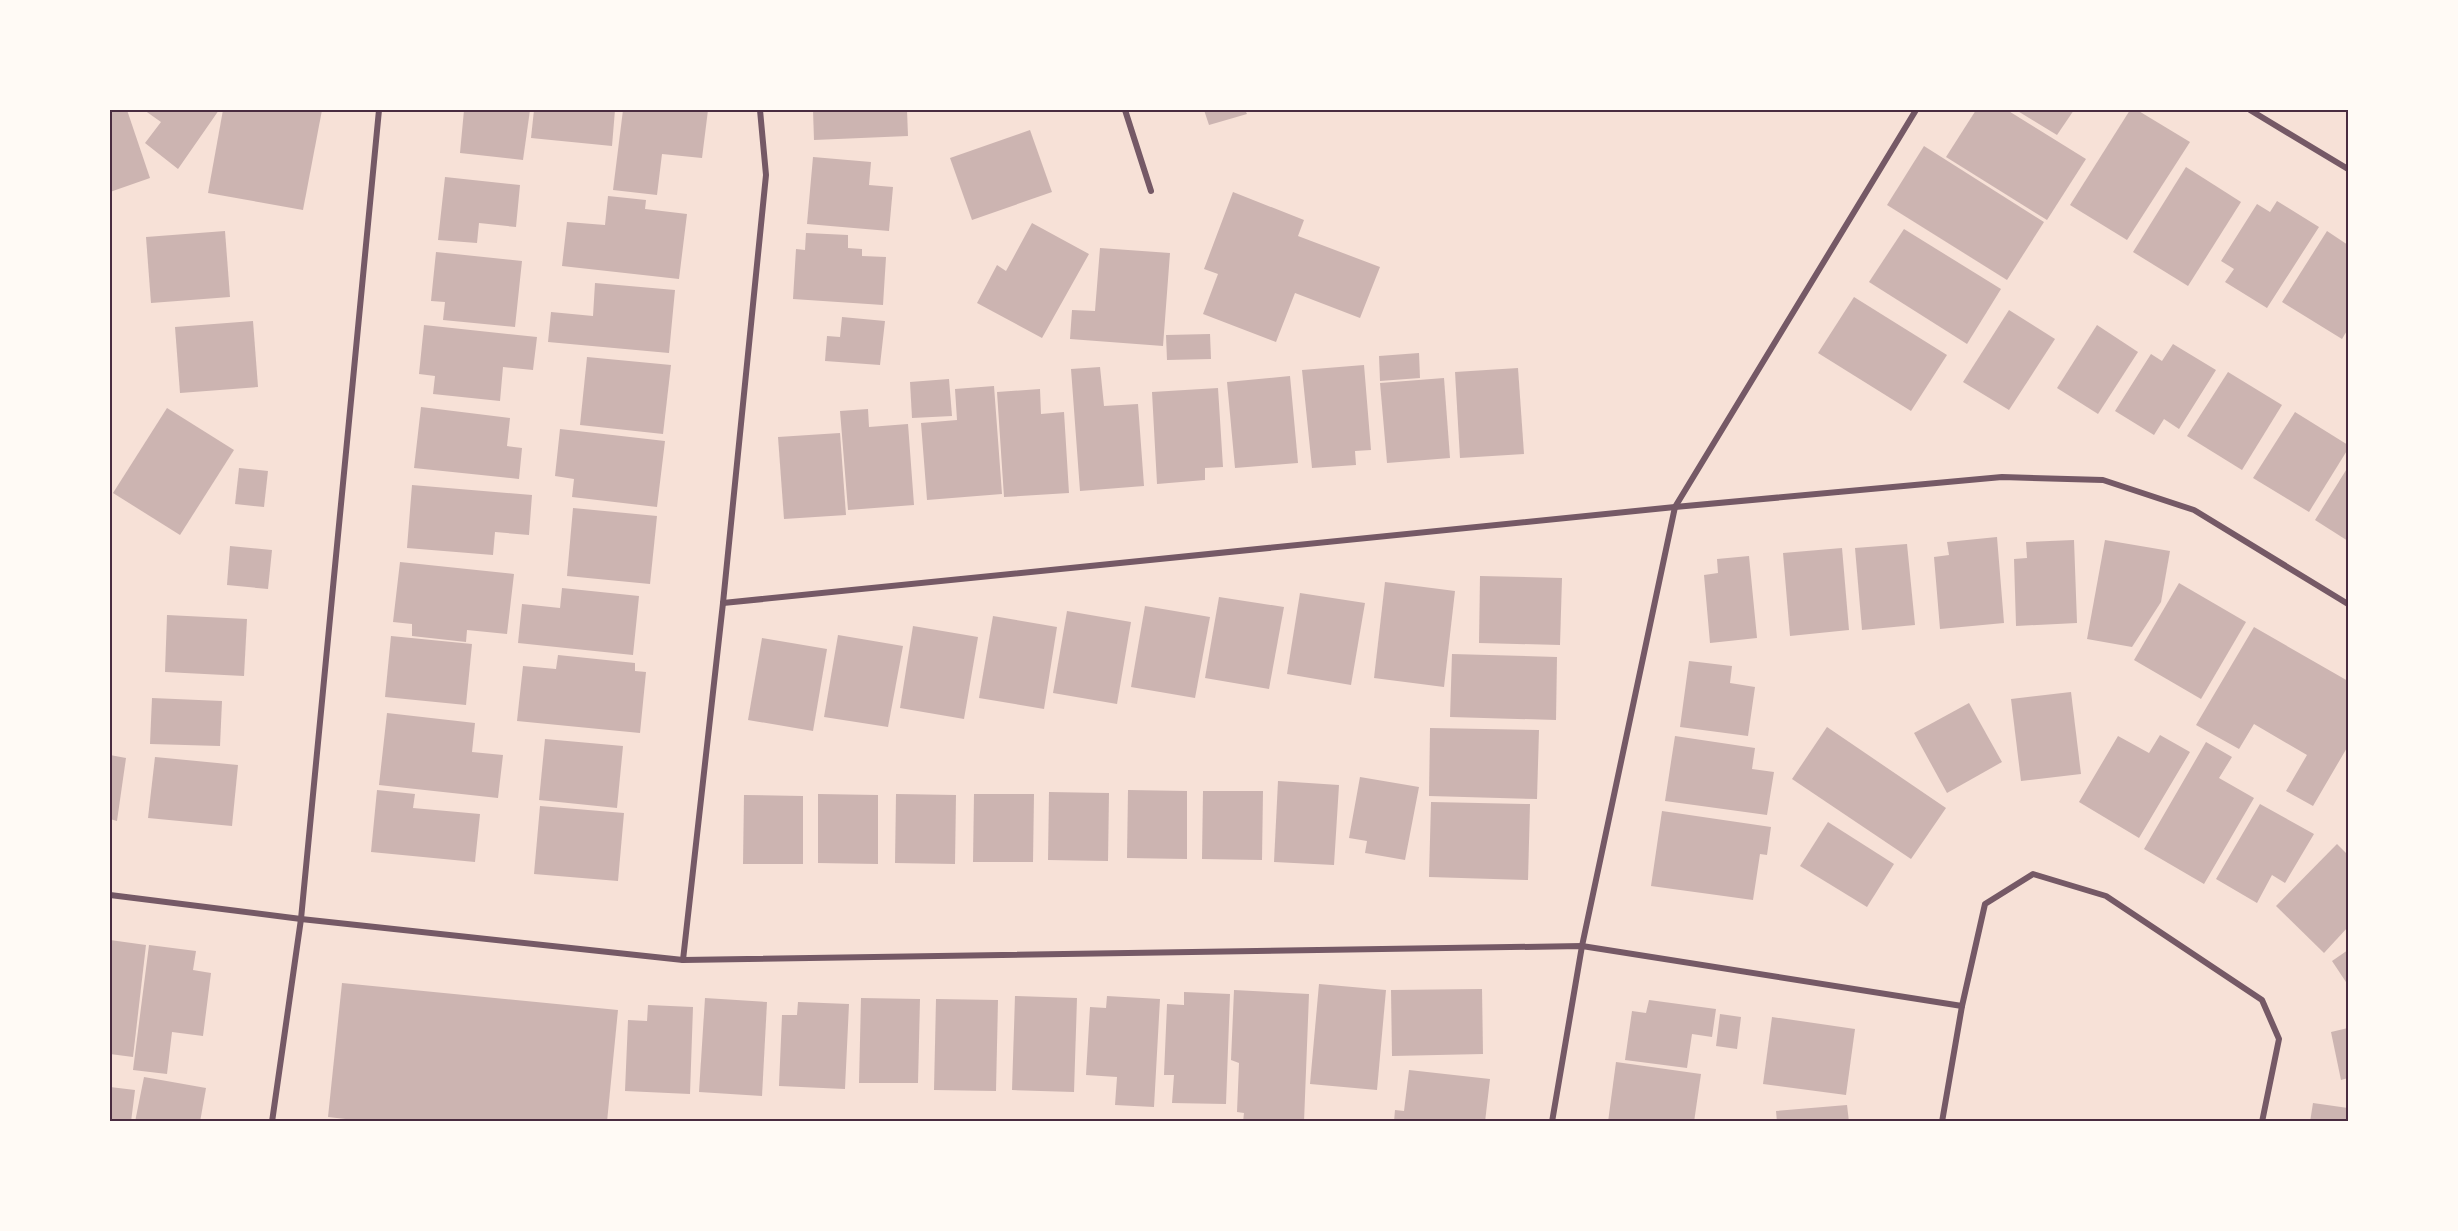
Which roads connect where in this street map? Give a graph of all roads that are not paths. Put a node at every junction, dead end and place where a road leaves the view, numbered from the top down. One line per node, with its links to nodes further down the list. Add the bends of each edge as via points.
1 (379, 110): 12 (street)
2 (760, 110): 9 (street, via 766,175)
3 (1125, 110): 7 (street)
4 (1916, 110): 8 (street)
5 (2250, 110): 6 (street)
6 (2349, 169)
7 (1151, 192)
8 (1675, 507): 9 (street); 10 (street, via 2002,477 2103,480 2194,510); 13 (street)
9 (723, 603): 14 (street)
10 (2349, 604)
11 (110, 895): 12 (street)
12 (301, 919): 14 (street); 16 (street)
13 (1582, 946): 14 (street); 15 (street); 17 (street)
14 (683, 960)
15 (1962, 1006): 18 (street); 19 (street, via 1985,904 2033,873 2106,896 2262,1000 2279,1039)
16 (272, 1122)
17 (1552, 1122)
18 (1941, 1122)
19 (2262, 1122)

